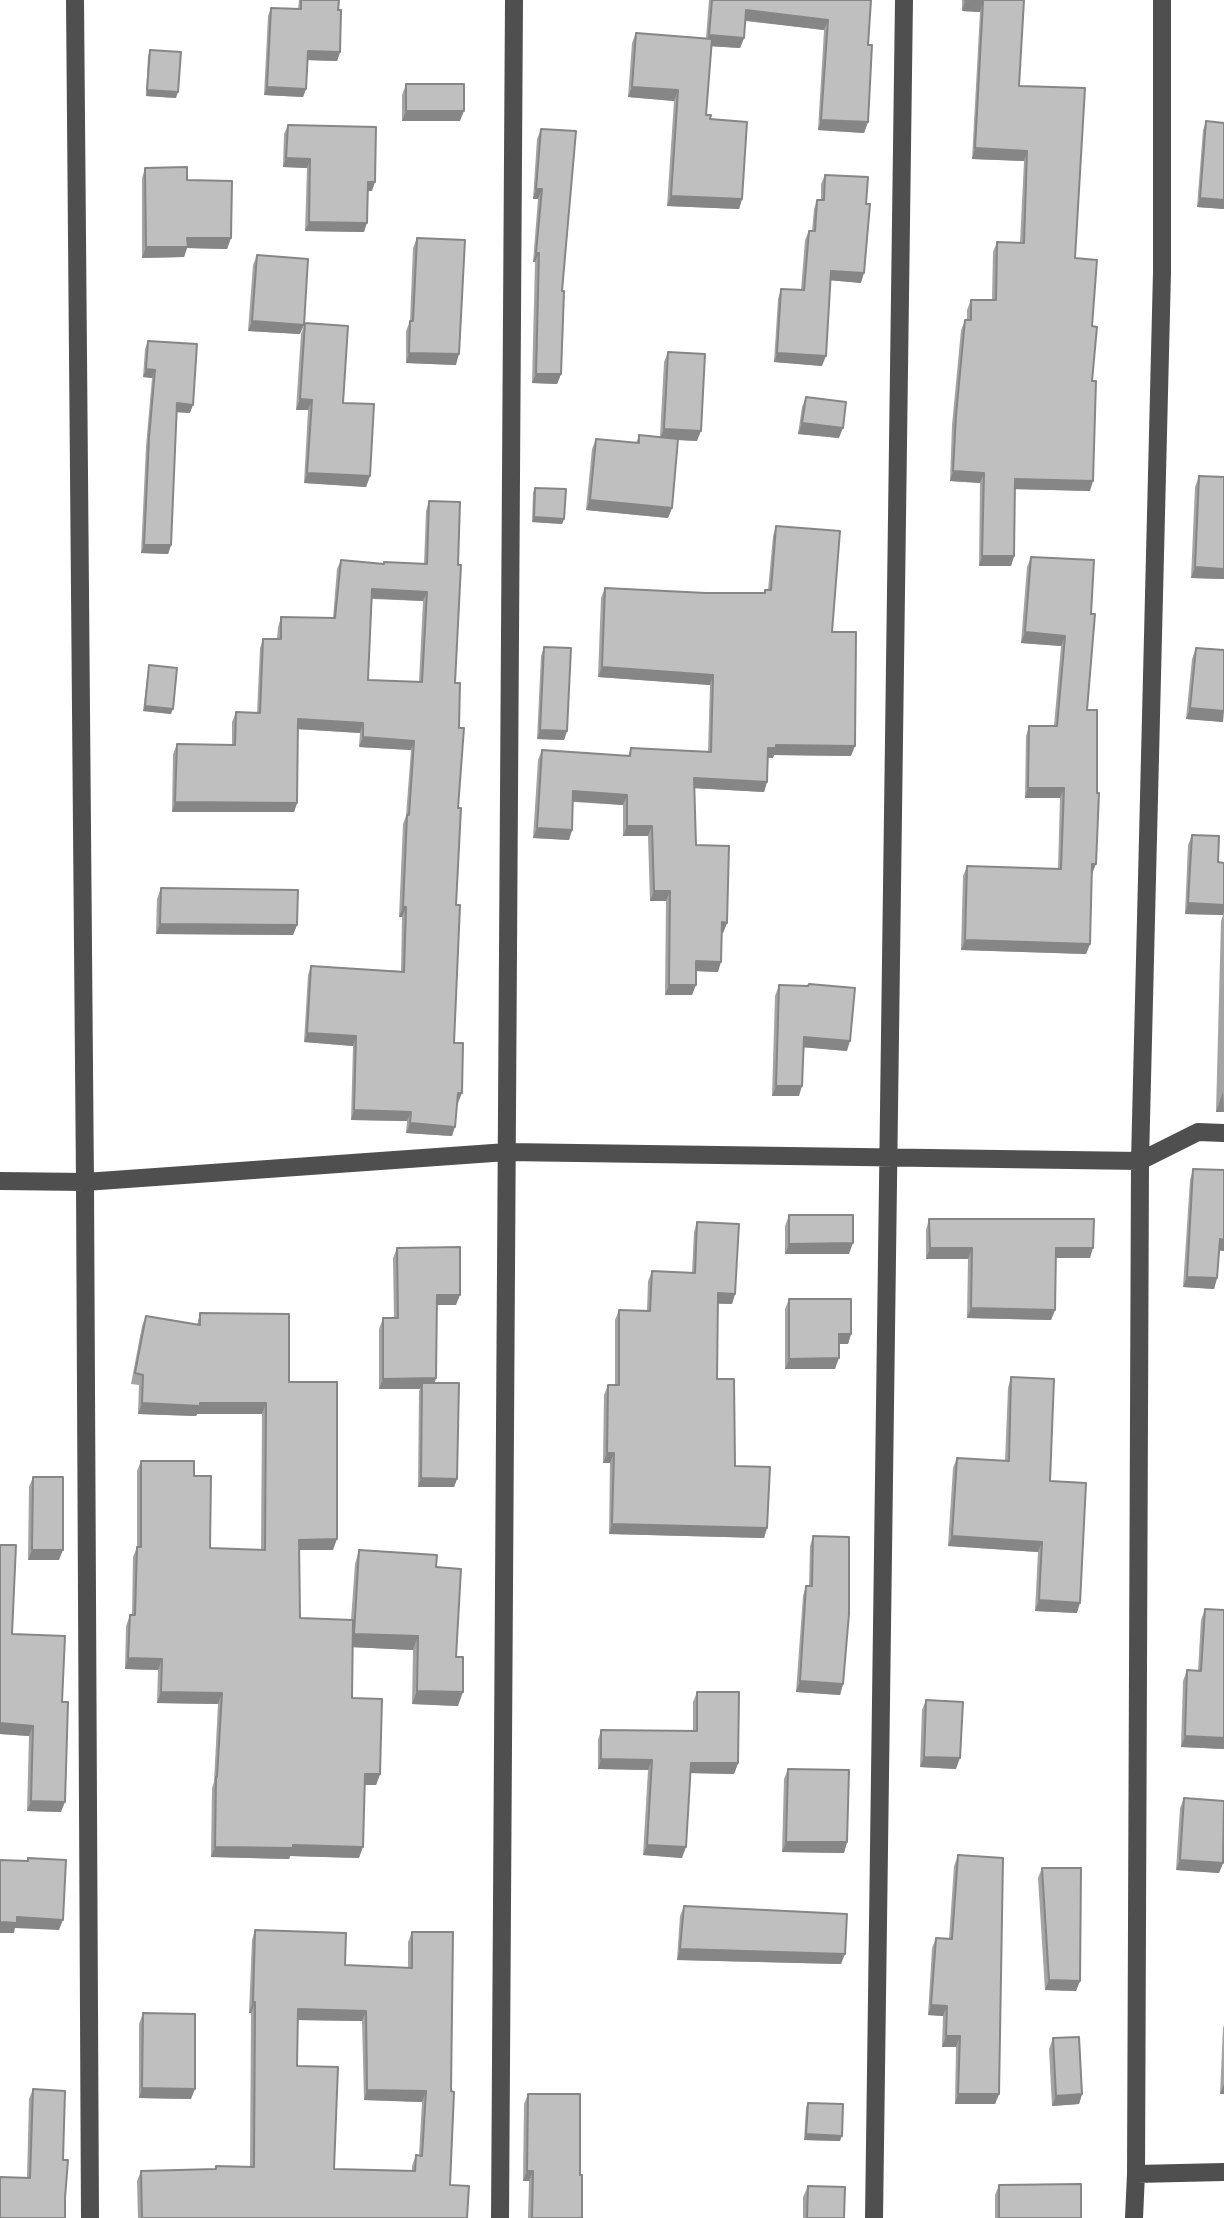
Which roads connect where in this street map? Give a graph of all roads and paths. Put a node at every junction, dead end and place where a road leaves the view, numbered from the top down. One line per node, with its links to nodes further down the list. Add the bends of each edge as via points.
1 (75, 0): 10 (street)
2 (514, 0): 6 (street)
3 (904, 0): 7 (street)
4 (1162, 0): 8 (street, via 1162,272)
5 (1224, 1133): 8 (street, via 1198,1132)
6 (507, 1152): 7 (street); 10 (street); 14 (street)
7 (888, 1157): 8 (street); 15 (street)
8 (1140, 1161): 12 (street)
9 (0, 1181): 10 (street)
10 (85, 1182): 13 (street)
11 (1224, 2172): 12 (street)
12 (1136, 2174): 16 (street)
13 (90, 2218)
14 (500, 2218)
15 (874, 2218)
16 (1134, 2218)

